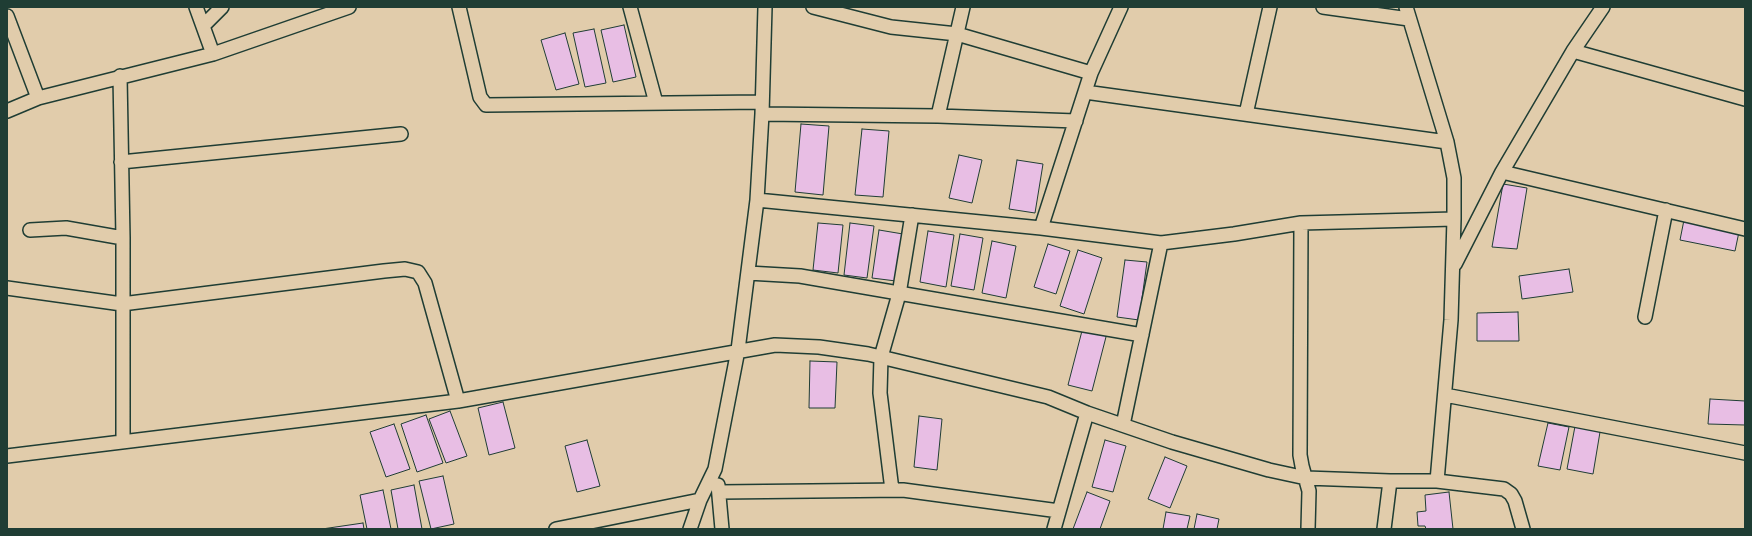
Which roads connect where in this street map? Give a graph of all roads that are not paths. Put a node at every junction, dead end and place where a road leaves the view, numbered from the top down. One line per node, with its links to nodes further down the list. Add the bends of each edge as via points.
1 (196, 7): 15 (street)
2 (222, 7): 15 (street)
3 (349, 7): 18 (street)
4 (459, 7): 24 (street, via 480,97 486,105)
5 (630, 7): 24 (street)
6 (765, 7): 25 (street)
7 (813, 7): 16 (street, via 891,27)
8 (962, 7): 16 (street)
9 (1121, 7): 19 (street)
10 (1270, 7): 27 (street)
11 (1323, 7): 13 (street)
12 (1603, 7): 17 (street)
13 (1408, 13): 31 (street)
14 (7, 16): 22 (street)
15 (203, 26): 18 (street)
16 (957, 34): 19 (street); 28 (street)
17 (1573, 51): 23 (street); 33 (street)
18 (213, 54): 20 (street)
19 (1091, 73): 21 (street)
20 (120, 76): 22 (street); 32 (street)
21 (1085, 92): 27 (street); 29 (street)
22 (38, 98): 26 (street)
23 (1745, 99)
24 (656, 103): 25 (street)
25 (762, 108): 28 (street); 34 (street)
26 (7, 111)
27 (1246, 114): 31 (street)
28 (938, 116): 29 (street)
29 (1076, 120): 39 (street)
30 (401, 134): 32 (street)
31 (1447, 142): 37 (street, via 1454,178)
32 (121, 162): 42 (street)
33 (1502, 172): 35 (street); 44 (street)
34 (758, 200): 36 (street); 45 (street)
35 (1666, 210): 40 (street); 49 (street)
36 (912, 215): 39 (street); 47 (street)
37 (1454, 219): 38 (street); 44 (street)
38 (1301, 223): 43 (street); 61 (street, via 1300,454)
39 (1041, 228): 43 (street)
40 (1745, 229)
41 (30, 230): 42 (street, via 66,228)
42 (123, 238): 48 (street)
43 (1160, 243): 50 (street)
44 (1453, 267): 53 (street)
45 (748, 272): 47 (street, via 800,276); 51 (street)
46 (7, 288): 48 (street)
47 (899, 294): 50 (street); 52 (street)
48 (122, 304): 54 (street, via 384,271 405,269 418,272 425,283); 57 (street)
49 (1644, 317)
50 (1142, 335): 56 (street)
51 (738, 350): 52 (street, via 775,345 811,346); 54 (street); 60 (street)
52 (881, 357): 55 (street, via 1048,397); 64 (street, via 880,393)
53 (1445, 395): 58 (street); 63 (street)
54 (458, 401): 57 (street)
55 (1087, 413): 56 (street); 67 (street)
56 (1123, 425): 61 (street, via 1202,451)
57 (123, 442): 59 (street)
58 (1745, 453)
59 (7, 456)
60 (715, 469): 65 (street); 66 (street)
61 (1306, 478): 62 (street); 72 (street, via 1309,491)
62 (1390, 481): 63 (street); 73 (street)
63 (1437, 481): 74 (street, via 1504,488 1515,502)
64 (892, 490): 65 (street); 67 (street)
65 (720, 492): 70 (street)
66 (700, 500): 68 (street); 69 (street)
67 (1059, 511): 71 (street)
68 (556, 529)
69 (690, 529)
70 (722, 529)
71 (1054, 529)
72 (1308, 529)
73 (1384, 529)
74 (1523, 529)

